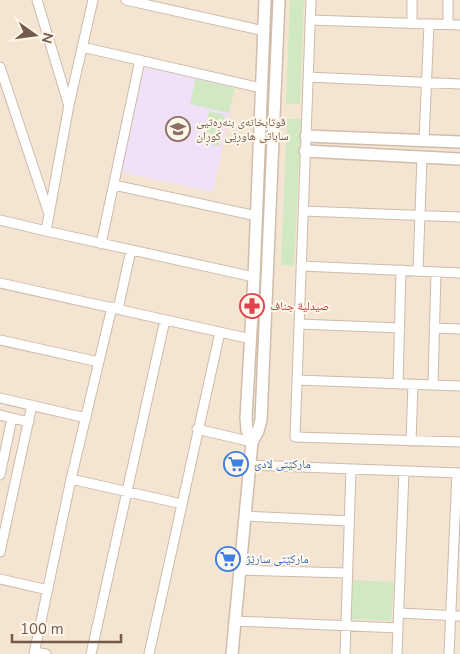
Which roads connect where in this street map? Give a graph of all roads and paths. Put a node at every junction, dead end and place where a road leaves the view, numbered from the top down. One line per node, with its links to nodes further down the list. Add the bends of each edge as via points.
1 (37, 0): 22 (street)
2 (93, 0): 15 (street)
3 (126, 0): 14 (street)
4 (265, 0): 14 (street)
5 (279, 0): 24 (street)
6 (311, 0): 9 (street)
7 (412, 0): 10 (street)
8 (448, 0): 12 (street)
9 (310, 20): 10 (street); 18 (street)
10 (412, 23): 11 (street)
11 (430, 24): 12 (street); 19 (street)
12 (448, 24): 13 (street)
13 (460, 24)
14 (264, 31): 21 (street)
15 (82, 47): 16 (street); 22 (street)
16 (140, 60): 21 (street); 31 (street)
17 (0, 67): 33 (street)
18 (308, 77): 19 (street); 25 (street)
19 (426, 82): 20 (street); 26 (street)
20 (460, 84)
21 (261, 88): 23 (street)
22 (69, 105): 33 (street)
23 (260, 114): 24 (street); 34 (street)
24 (275, 114): 71 (street, via 261,420)
25 (306, 136): 26 (street); 28 (street)
26 (424, 140): 27 (street)
27 (460, 142)
28 (305, 151): 29 (street); 32 (street)
29 (422, 157): 30 (street); 35 (street)
30 (460, 159)
31 (114, 184): 34 (street); 39 (street)
32 (303, 211): 35 (street); 41 (street)
33 (49, 216): 38 (street)
34 (256, 216): 46 (street)
35 (420, 216): 36 (street); 43 (street)
36 (460, 217)
37 (0, 220): 38 (street)
38 (46, 232): 39 (street)
39 (101, 244): 40 (street)
40 (131, 250): 46 (street); 48 (street)
41 (301, 266): 42 (street); 50 (street)
42 (401, 270): 43 (street); 51 (street)
43 (418, 271): 44 (street)
44 (436, 272): 45 (street); 52 (street)
45 (460, 273)
46 (254, 277): 55 (street)
47 (0, 283): 48 (street)
48 (115, 308): 49 (street); 57 (street)
49 (166, 320): 54 (street); 79 (street)
50 (299, 324): 51 (street); 58 (street)
51 (400, 328): 59 (street)
52 (434, 328): 53 (street); 61 (street)
53 (460, 329)
54 (220, 332): 55 (street); 69 (street)
55 (251, 339): 71 (street, via 246,418)
56 (0, 340): 57 (street)
57 (99, 362): 67 (street)
58 (297, 380): 59 (street); 70 (street, via 294,437)
59 (398, 384): 60 (street)
60 (413, 384): 61 (street); 70 (street)
61 (433, 385): 62 (street)
62 (460, 386)
63 (0, 398): 64 (street)
64 (32, 405): 67 (street); 68 (street)
65 (0, 415): 66 (street)
66 (12, 418): 68 (street); 76 (street)
67 (86, 418): 78 (street)
68 (29, 422): 83 (street)
69 (197, 430): 71 (street); 80 (street)
70 (411, 441): 72 (street)
71 (252, 442): 73 (street)
72 (460, 442)
73 (250, 465): 74 (street); 81 (street)
74 (351, 469): 75 (street); 82 (street)
75 (404, 471): 77 (street); 88 (street)
76 (0, 473)
77 (458, 473): 89 (street)
78 (72, 480): 79 (street); 87 (street)
79 (126, 492): 80 (street); 95 (street)
80 (182, 504): 96 (street)
81 (245, 516): 82 (street); 84 (street)
82 (349, 521): 85 (street)
83 (0, 552)
84 (240, 570): 85 (street); 90 (street)
85 (347, 573): 91 (street)
86 (0, 578): 87 (street)
87 (48, 590): 93 (street)
88 (398, 613): 89 (street); 92 (street)
89 (456, 616): 100 (street)
90 (235, 621): 91 (street); 97 (street)
91 (346, 626): 92 (street); 98 (street)
92 (398, 628): 99 (street)
93 (34, 653): 94 (street)
94 (46, 654)
95 (91, 654)
96 (150, 654)
97 (232, 654)
98 (345, 654)
99 (397, 654)
100 (449, 654)

